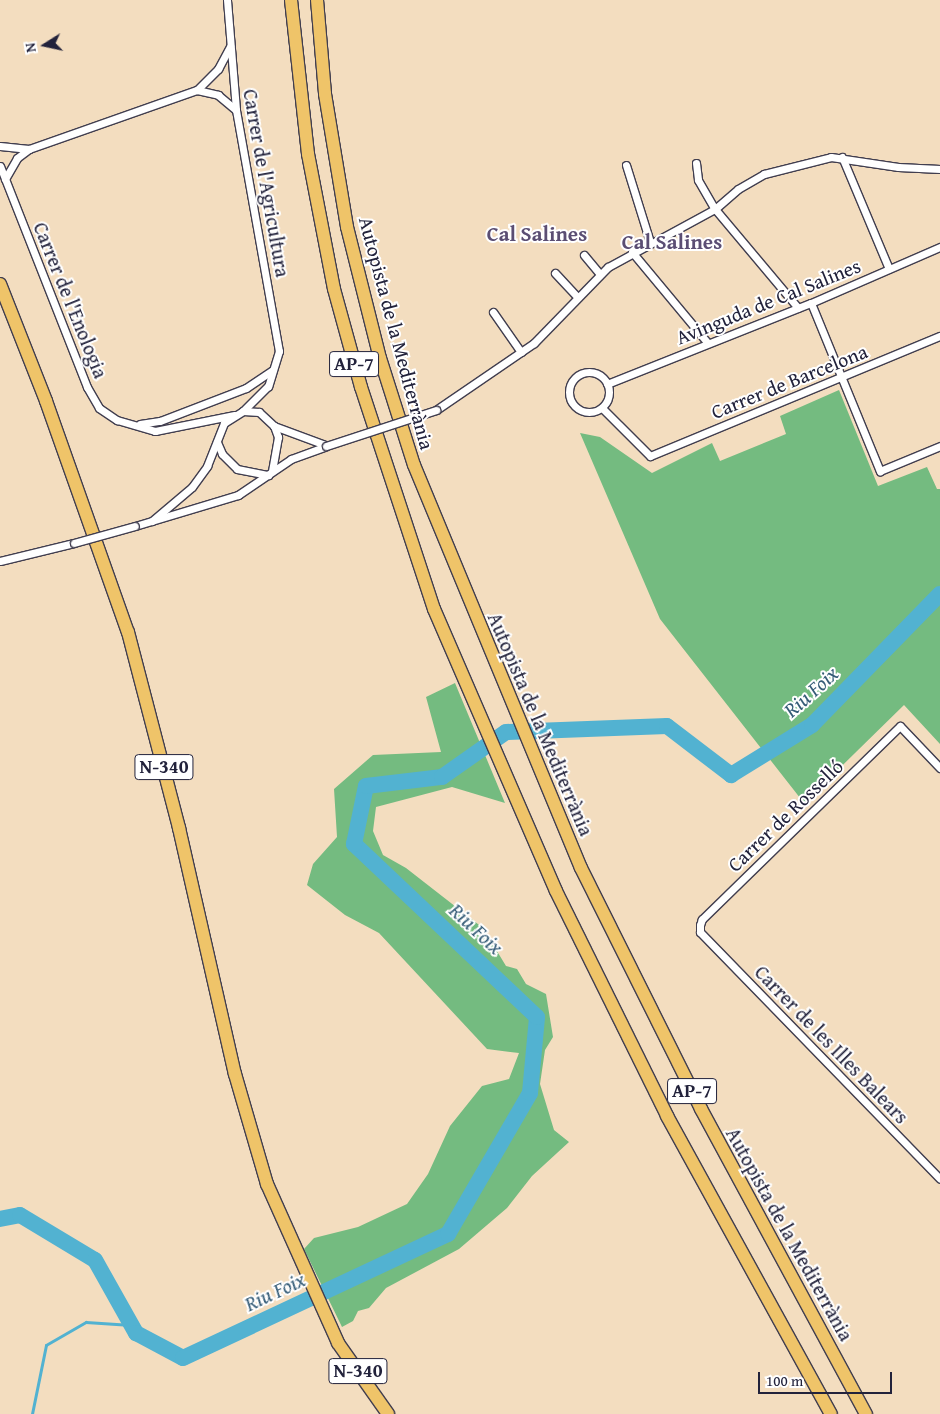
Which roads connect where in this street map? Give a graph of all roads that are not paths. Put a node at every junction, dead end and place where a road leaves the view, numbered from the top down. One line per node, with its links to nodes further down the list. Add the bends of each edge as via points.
1 (227, 0): 4 (street, Carrer de l'Agricultura)
2 (291, 0): 49 (highway, AP-7, via 308,154 346,333 434,609 556,891 667,1116)
3 (317, 0): 50 (highway, Autopista de la Mediterrània / AP-7, via 325,94 338,183 356,270 414,465 581,868 701,1109)
4 (230, 46): 5 (street, via 218,69); 6 (street, Carrer de l'Agricultura)
5 (197, 90): 6 (street, via 218,95); 8 (street)
6 (236, 110): 31 (street, Carrer de l'Agricultura, via 252,210 277,327 279,351)
7 (0, 146): 8 (street)
8 (29, 149): 14 (street, via 17,158)
9 (842, 157): 13 (street, via 898,168); 15 (street, via 820,158 764,174 738,189); 20 (street)
10 (696, 162): 15 (street, via 698,180)
11 (626, 165): 16 (street)
12 (0, 166): 14 (street, Carrer de l'Enologia)
13 (940, 169)
14 (5, 179): 37 (street, Carrer de l'Enologia, via 94,400 106,414)
15 (715, 209): 16 (street); 26 (street)
16 (650, 242): 18 (street)
17 (940, 247): 20 (street, Avinguda de Cal Salines)
18 (632, 252): 22 (street); 29 (street)
19 (584, 255): 22 (street)
20 (889, 269): 25 (street, Avinguda de Cal Salines)
21 (555, 273): 24 (street)
22 (600, 274): 24 (street)
23 (0, 284): 48 (highway, N-340, via 53,419 128,632 179,828 235,1074 267,1184 331,1327)
24 (577, 297): 30 (street, via 545,332)
25 (811, 303): 26 (street, Avinguda de Cal Salines); 32 (street)
26 (798, 308): 29 (street, Avinguda de Cal Salines)
27 (493, 312): 30 (street)
28 (940, 336): 32 (street, Carrer de Barcelona)
29 (707, 342): 33 (street, Avinguda de Cal Salines)
30 (521, 352): 40 (street, bridge, via 436,410)
31 (273, 370): 35 (street, Carrer de l'Agricultura, via 268,386); 37 (street, via 246,388 160,420)
32 (843, 377): 34 (street, Carrer de Barcelona, via 650,456); 41 (street, via 880,471)
33 (607, 384): 34 (street, via 607,401); 34 (street, via 596,374 588,373 581,374 571,385 571,401 577,408 594,412)
34 (602, 408)
35 (243, 411): 36 (street); 38 (street, via 260,412)
36 (234, 415): 37 (street, Carrer de l'Enologia, via 155,431); 39 (street, via 224,424)
37 (135, 424)
38 (274, 426): 40 (street); 42 (street, via 278,437)
39 (217, 442): 42 (street, via 222,454 238,469); 43 (street, via 207,466 192,487)
40 (326, 446): 42 (street, via 290,459)
41 (940, 446)
42 (270, 473): 43 (street, via 238,495)
43 (152, 521): 44 (street, bridge)
44 (0, 561)
45 (940, 768): 46 (street, Carrer de Rosselló, via 900,726 702,919)
46 (700, 932): 47 (street, Carrer de les Illes Balears)
47 (940, 1179)
48 (388, 1414)
49 (831, 1414)
50 (866, 1414)

